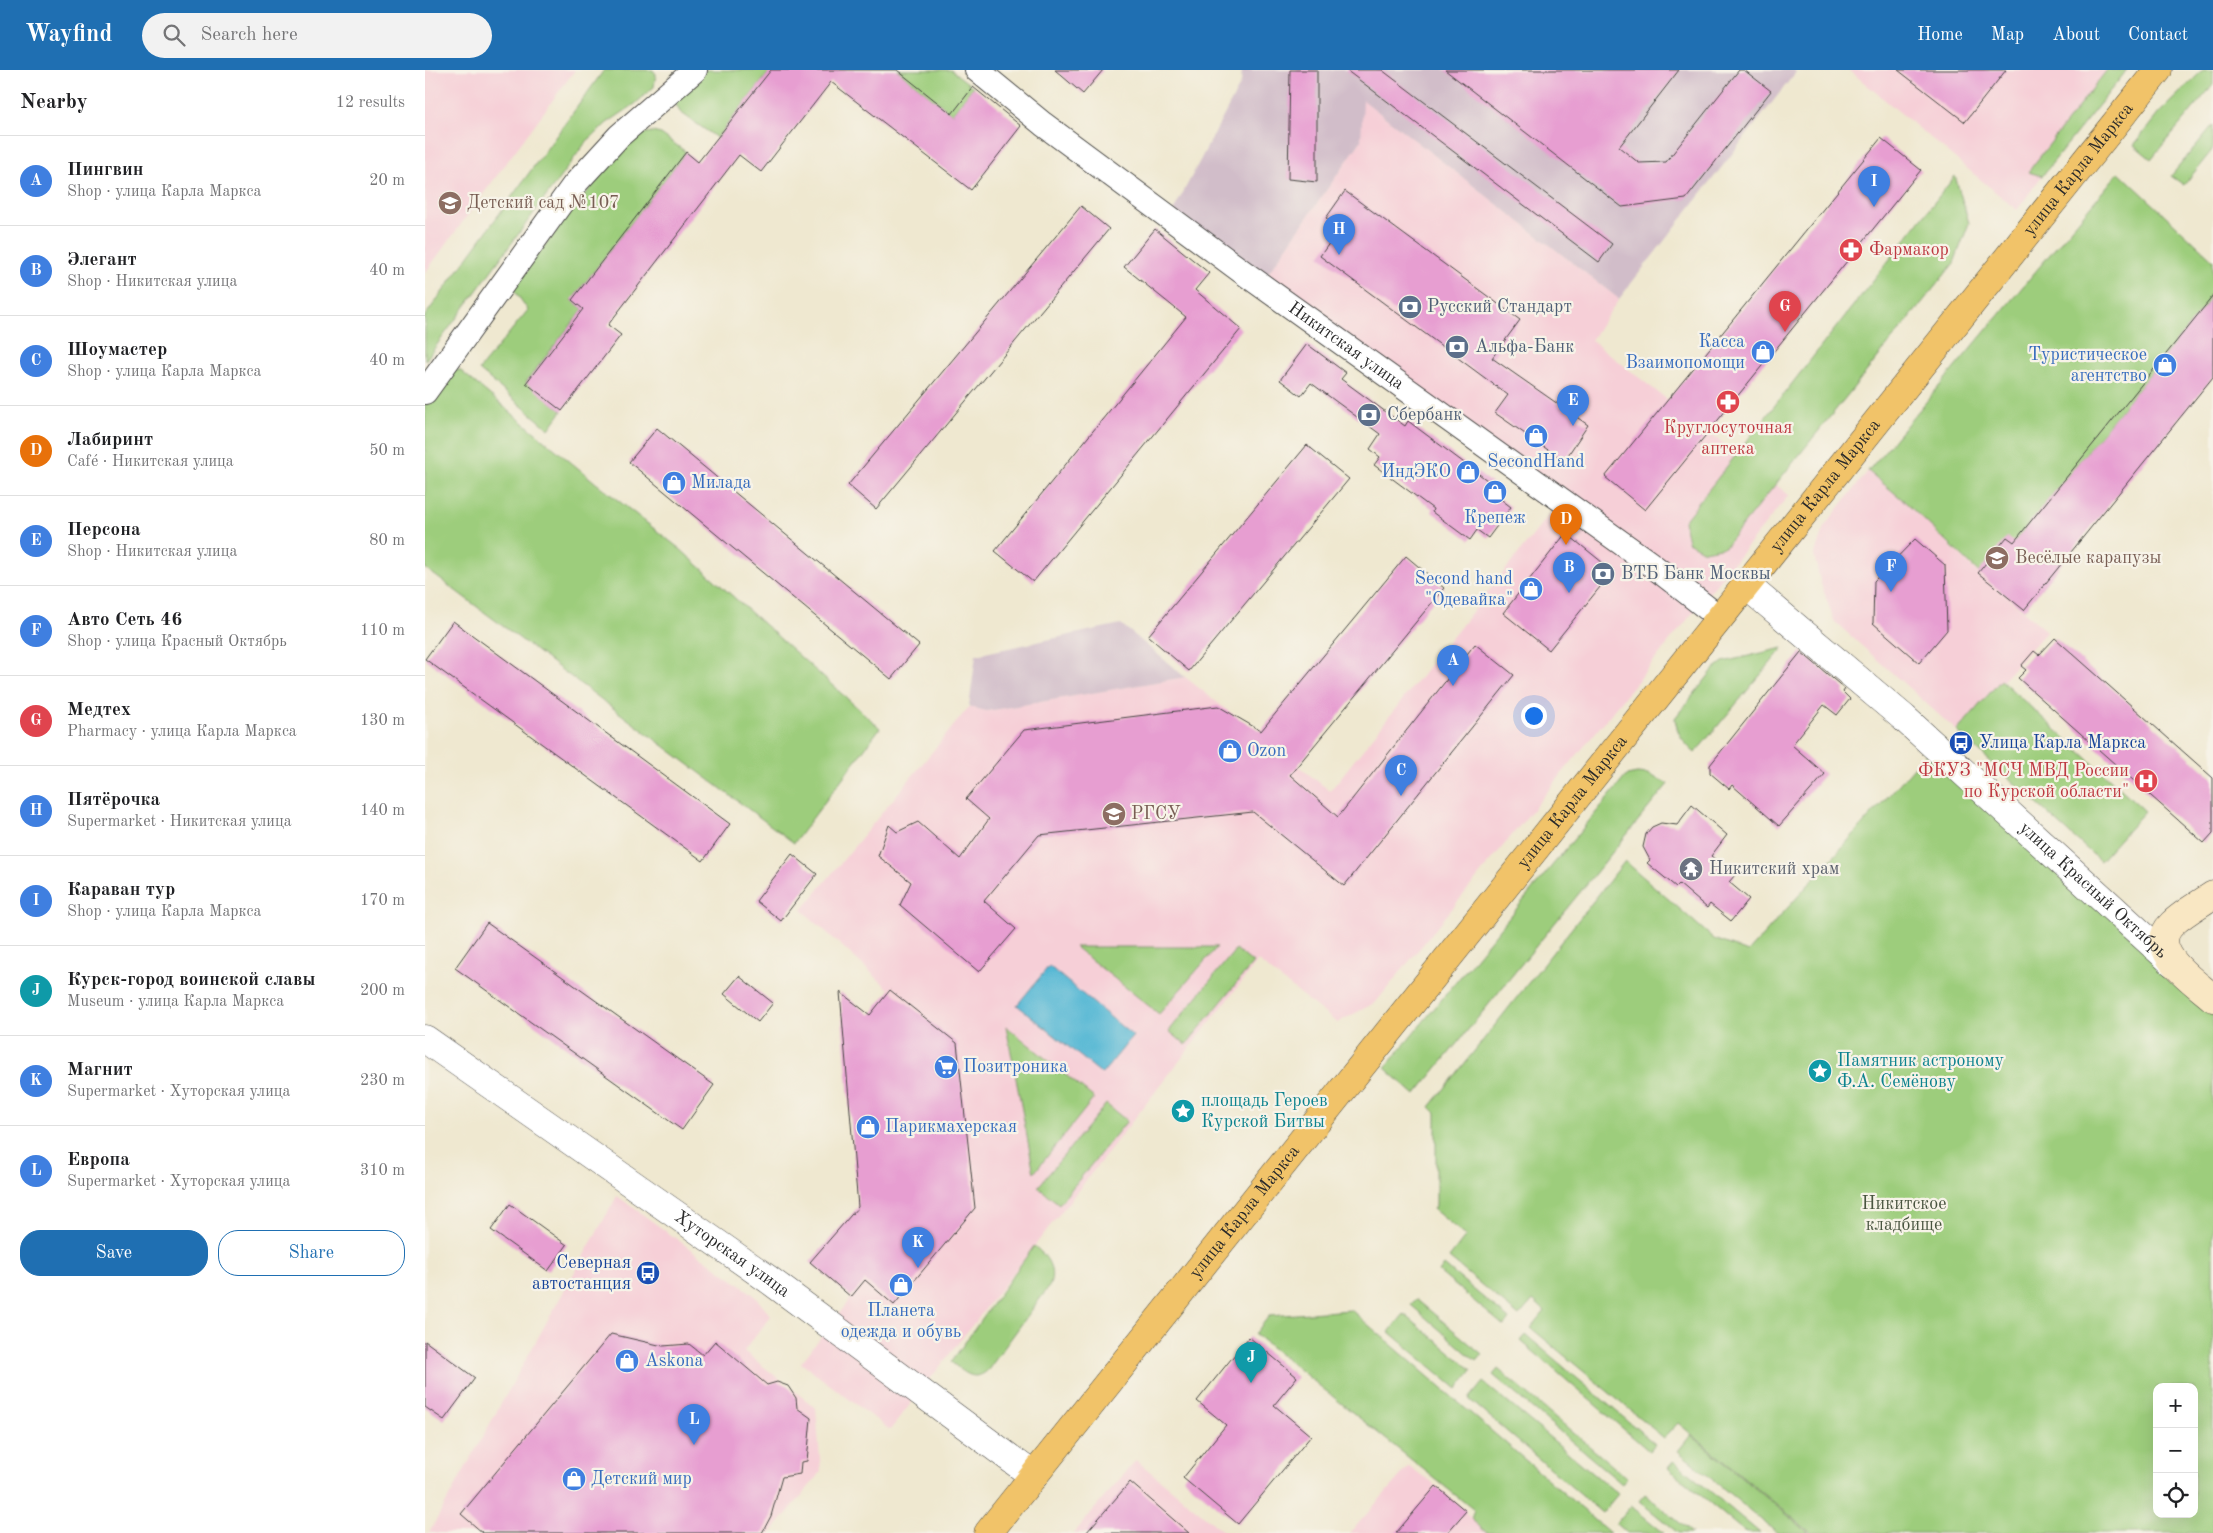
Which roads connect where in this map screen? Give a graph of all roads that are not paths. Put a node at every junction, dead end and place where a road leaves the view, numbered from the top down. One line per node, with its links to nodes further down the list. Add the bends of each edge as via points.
1 (695, 70): 4 (street, via 619,136 574,185)
2 (977, 70): 6 (street, Никитская улица, via 1043,124 1240,270 1648,562)
3 (2158, 70): 5 (main road, улица Карла Маркса)
4 (425, 392)
5 (1747, 586): 6 (main road, улица Карла Маркса); 8 (street, улица Красный Октябрь, via 1904,718)
6 (1720, 618): 11 (main road, улица Карла Маркса)
7 (2213, 895): 8 (main road, via 2165,932 2164,946)
8 (2173, 963): 9 (main road, улица Красный Октябрь)
9 (2213, 998)
10 (425, 1039): 11 (street, Хуторская улица, via 768,1279)
11 (1034, 1476): 12 (main road, улица Карла Маркса)
12 (988, 1533)

